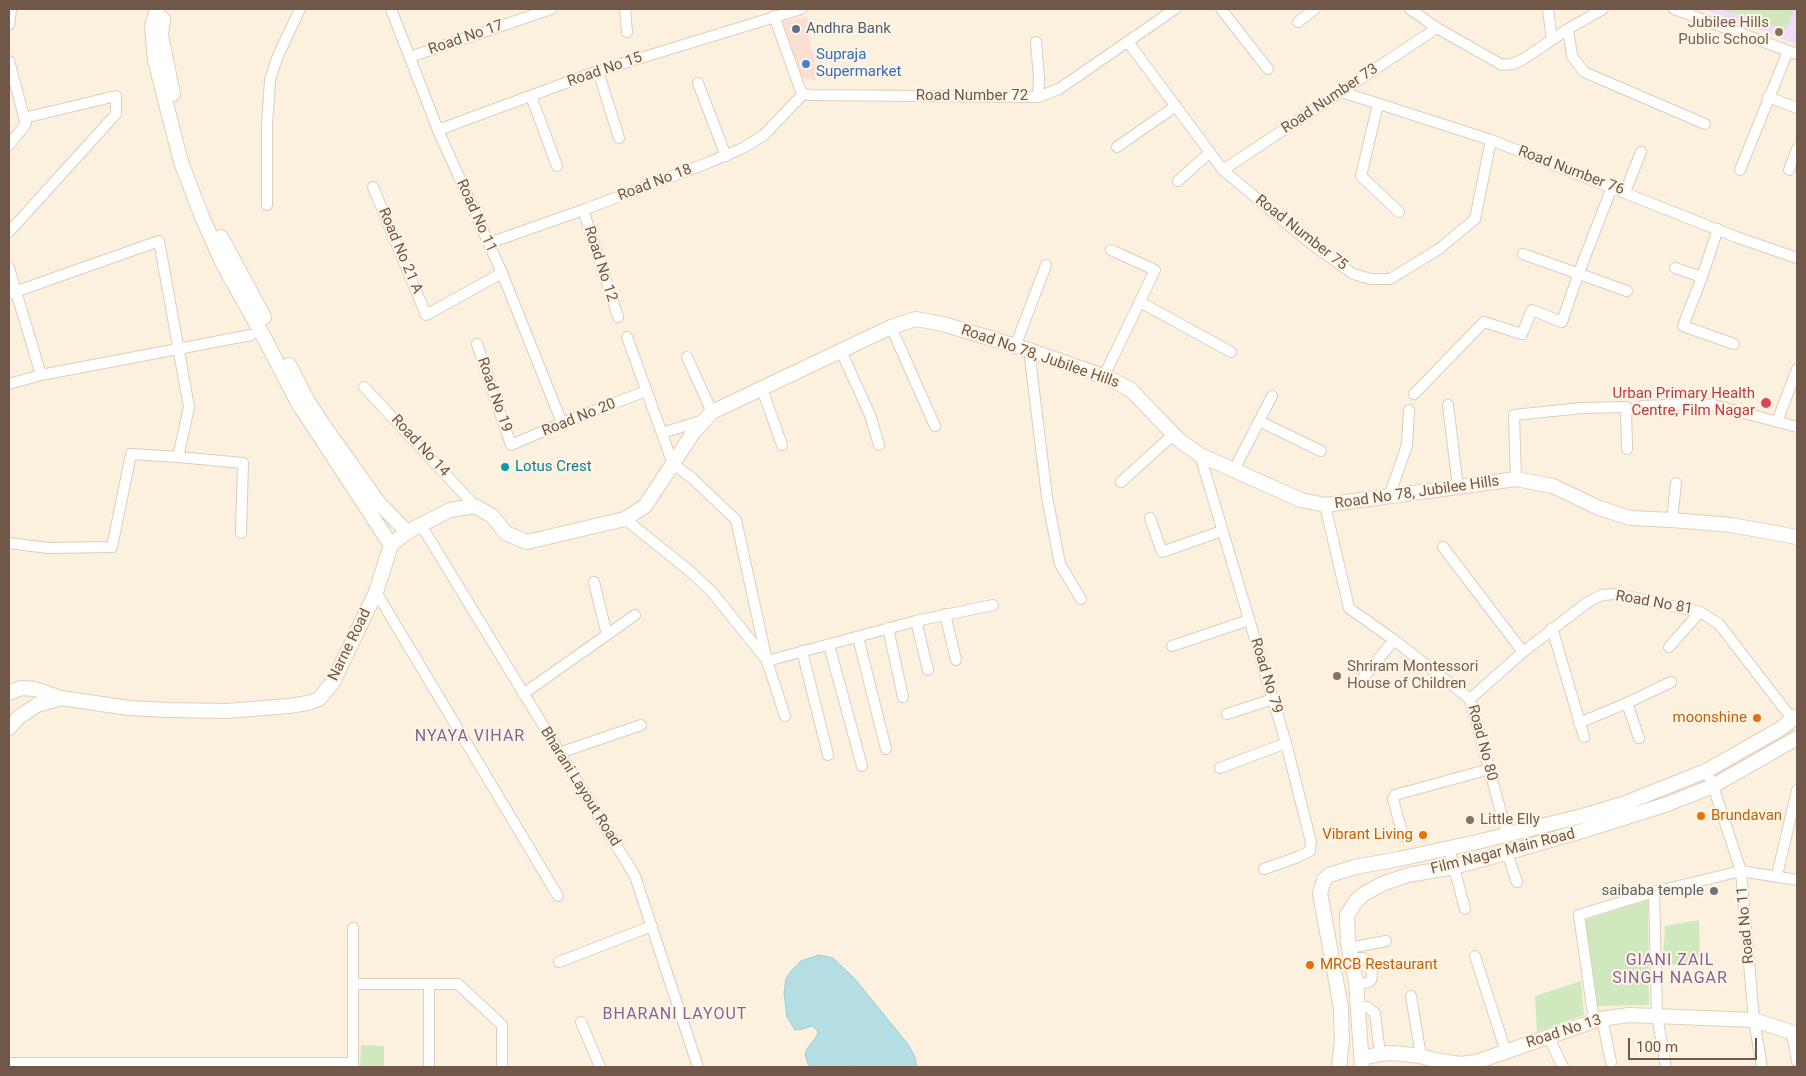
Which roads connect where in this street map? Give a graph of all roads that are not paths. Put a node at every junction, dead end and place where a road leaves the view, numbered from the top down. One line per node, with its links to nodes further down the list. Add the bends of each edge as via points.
1 (11, 9): 18 (street)
2 (157, 9): 133 (main road, via 152,27 155,60 177,149 202,217 222,262 298,403)
3 (167, 9): 129 (main road, via 162,35 180,125 199,187 219,233 307,400 378,502)
4 (300, 9): 58 (street, via 276,58 270,80)
5 (391, 9): 26 (street, Road No 11)
6 (550, 9): 26 (street, Road No 17)
7 (625, 9): 21 (street)
8 (801, 9): 16 (street, Road No 15)
9 (1175, 9): 24 (street, Road Number 72)
10 (1221, 9): 28 (street)
11 (1315, 9): 17 (street)
12 (1410, 9): 19 (street)
13 (1548, 9): 22 (street)
14 (1603, 9): 20 (street)
15 (1674, 9): 25 (street)
16 (774, 16): 29 (street, Road No 15); 32 (street)
17 (1298, 22)
18 (9, 25)
19 (1438, 28): 22 (street, via 1502,65 1522,60); 31 (street, Road Number 73)
20 (1568, 29): 22 (street); 40 (street, via 1572,56 1584,72)
21 (627, 32)
22 (1552, 40)
23 (1036, 42): 34 (street)
24 (1128, 42): 34 (street, Road Number 72, via 1059,90); 37 (street, Road Number 75)
25 (1793, 52): 35 (street)
26 (410, 58): 41 (street, Road No 11)
27 (9, 60): 39 (street)
28 (1268, 69)
29 (598, 72): 33 (street, Road No 15); 42 (street)
30 (698, 82): 49 (street)
31 (1342, 92): 36 (street, Road Number 76); 51 (street, Road Number 73)
32 (803, 94): 34 (street, Road Number 72); 49 (street, Road No 18, via 764,135)
33 (530, 96): 41 (street, Road No 15); 50 (street)
34 (1038, 97)
35 (1768, 97): 38 (street); 52 (street)
36 (1378, 104): 43 (street, Road Number 76); 60 (street, via 1361,176)
37 (1176, 106): 45 (street); 47 (street, Road Number 75)
38 (1797, 108)
39 (24, 118): 44 (street, via 26,124); 62 (street, via 116,96 116,114)
40 (1705, 124)
41 (438, 130): 63 (street, Road No 11)
42 (619, 138)
43 (1491, 140): 51 (street, Road Number 75, via 1475,219 1439,249 1390,279 1352,274); 55 (street, Road Number 76)
44 (9, 145)
45 (1117, 147)
46 (1797, 149): 53 (street)
47 (1210, 152): 51 (street, Road Number 75); 54 (street)
48 (1641, 152): 57 (street)
49 (726, 156): 59 (street, Road No 18)
50 (558, 166)
51 (1223, 170)
52 (1740, 170)
53 (1789, 170)
54 (1178, 181)
55 (1612, 187): 57 (street, Road Number 76); 71 (street)
56 (373, 188): 70 (street, Road No 21 A, via 426,315)
57 (1625, 192): 61 (street, Road Number 76)
58 (267, 205)
59 (583, 210): 63 (street, Road No 18); 76 (street, Road No 12)
60 (1399, 212)
61 (1718, 229): 66 (street, Road Number 76); 72 (street)
62 (9, 232)
63 (489, 243): 70 (street, Road No 11)
64 (1111, 250): 75 (street, via 1155,270)
65 (1523, 254): 71 (street)
66 (1797, 258)
67 (1046, 265): 82 (street)
68 (9, 268): 74 (street)
69 (1675, 268): 72 (street)
70 (502, 273): 103 (street, Road No 11)
71 (1578, 275): 73 (street); 95 (street, via 1562,322 1532,310 1522,334 1484,322)
72 (1702, 278): 81 (street, via 1683,326)
73 (1627, 291)
74 (12, 292): 83 (street, via 159,241); 89 (street)
75 (1140, 302): 86 (street); 90 (street)
76 (618, 317)
77 (891, 327): 82 (main road, Road No 78, Jubilee Hills, via 916,319 943,324); 85 (main road, Road No 78, Jubilee Hills); 104 (street)
78 (250, 335): 83 (street)
79 (627, 337): 94 (street)
80 (477, 344): 108 (street, Road No 19)
81 (1734, 344)
82 (1015, 347): 84 (main road, Road No 78, Jubilee Hills)
83 (178, 349): 89 (street); 114 (street, via 189,406)
84 (1029, 350): 90 (main road, Road No 78, Jubilee Hills); 137 (street, via 1047,497 1060,564)
85 (841, 351): 93 (main road, Road No 78, Jubilee Hills); 110 (street, via 870,415)
86 (1231, 352)
87 (687, 356): 100 (street)
88 (1797, 370): 102 (street)
89 (41, 375): 91 (street)
90 (1104, 376): 107 (main road, Road No 78, Jubilee Hills, via 1131,390)
91 (9, 384)
92 (364, 387): 123 (street, Road No 14)
93 (762, 389): 100 (main road, Road No 78, Jubilee Hills); 109 (street)
94 (646, 391): 103 (street, Road No 20); 106 (street)
95 (1414, 394)
96 (1272, 396): 101 (street)
97 (1448, 406): 120 (street)
98 (1642, 406): 102 (street, via 1714,405)
99 (1409, 410): 121 (street, via 1407,445)
100 (709, 416): 106 (street); 115 (main road, Road No 78, Jubilee Hills, via 693,433)
101 (1259, 421): 112 (street); 116 (street)
102 (1777, 422): 105 (street)
103 (562, 423): 108 (street, Road No 20)
104 (935, 426)
105 (1797, 427)
106 (662, 433): 115 (street)
107 (1174, 434): 113 (main road, Road No 78, Jubilee Hills); 118 (street)
108 (511, 445)
109 (782, 445)
110 (879, 445)
111 (1627, 449): 117 (street, via 1626,406 1514,415)
112 (1321, 451)
113 (1200, 454): 116 (main road, Road No 78, Jubilee Hills); 128 (street, Road No 79)
114 (178, 457): 130 (street, via 243,463); 132 (street, via 131,454 112,547 48,548)
115 (674, 464): 125 (main road, Road No 78, Jubilee Hills, via 645,506); 155 (street, via 736,520)
116 (1234, 470): 122 (main road, Road No 78, Jubilee Hills, via 1301,500)
117 (1516, 480): 120 (main road, Road No 78, Jubilee Hills); 126 (main road, Road No 78, Jubilee Hills, via 1553,486 1630,518)
118 (1121, 482)
119 (1676, 483): 126 (street)
120 (1458, 487): 121 (main road, Road No 78, Jubilee Hills)
121 (1389, 497): 122 (main road, Road No 78, Jubilee Hills)
122 (1325, 505): 148 (street, Road No 80, via 1349,608)
123 (476, 506): 125 (main road, Road No 78, Jubilee Hills, via 492,516 506,533 527,542); 127 (main road, via 450,510)
124 (1150, 518): 128 (street, via 1162,552)
125 (625, 519): 155 (street, via 712,592)
126 (1672, 520): 131 (main road, Road No 78, Jubilee Hills, via 1731,525)
127 (421, 525): 129 (main road); 160 (street, Bharani Layout Road)
128 (1222, 530): 142 (street, Road No 79)
129 (407, 532): 133 (main road)
130 (241, 534)
131 (1797, 537)
132 (9, 543)
133 (391, 545): 136 (main road, Narne Road)
134 (1443, 547): 153 (street)
135 (594, 582): 146 (street)
136 (376, 592): 162 (main road, Narne Road, via 333,682 319,699 308,703 227,711 168,710); 196 (street)
137 (1081, 599)
138 (993, 605): 140 (street)
139 (1700, 612): 145 (street, Road No 81, via 1617,594 1602,595); 151 (street); 168 (street, Road No 81, via 1719,624)
140 (945, 614): 143 (street); 154 (street)
141 (634, 615): 146 (street)
142 (1249, 620): 150 (street); 164 (street, Road No 79)
143 (916, 621): 144 (street); 156 (street)
144 (888, 628): 147 (street); 161 (street)
145 (1552, 628): 153 (street, Road No 81); 169 (street)
146 (607, 635): 160 (street)
147 (858, 636): 149 (street); 176 (street)
148 (1394, 640): 157 (street); 163 (street, Road No 80)
149 (828, 645): 152 (street); 179 (street)
150 (1172, 646)
151 (1669, 647)
152 (802, 651): 155 (street); 178 (street)
153 (1523, 652): 163 (street, Road No 81)
154 (956, 660)
155 (767, 661): 167 (street)
156 (928, 670)
157 (1363, 678)
158 (1671, 682): 165 (street)
159 (9, 693): 162 (main road, Narne Road, via 21,688 35,689)
160 (524, 694): 177 (street, Bharani Layout Road)
161 (903, 697)
162 (61, 698): 171 (main road, Narne Road, via 38,705)
163 (1470, 698): 181 (street, Road No 80)
164 (1273, 699): 166 (street); 175 (street, Road No 79)
165 (1627, 703): 169 (street); 173 (street)
166 (1227, 714)
167 (785, 716)
168 (1795, 718): 182 (main road, Film Nagar Main Road)
169 (1579, 723): 172 (street)
170 (641, 725): 177 (street)
171 (9, 728)
172 (1584, 737)
173 (1639, 738)
174 (1797, 738): 183 (main road, Film Nagar Main Road)
175 (1286, 743): 180 (street); 190 (street, Road No 79, via 1311,842 1310,851)
176 (886, 748)
177 (559, 753): 198 (street, Bharani Layout Road, via 635,876)
178 (828, 756)
179 (862, 766)
180 (1220, 768)
181 (1490, 769): 185 (street, Road No 80); 186 (street, via 1395,795 1393,799)
182 (1706, 771): 183 (street, Road No 11); 185 (main road, Film Nagar Main Road, via 1623,804)
183 (1713, 786): 188 (main road, Film Nagar Main Road, via 1629,817); 191 (street, Road No 11)
184 (1797, 790): 192 (street)
185 (1507, 834): 187 (main road, Film Nagar Main Road)
186 (1403, 836)
187 (1449, 849): 189 (street); 228 (main road, Film Nagar Main Road, via 1337,871 1324,880 1320,893 1341,1008)
188 (1507, 852): 189 (main road, Film Nagar Main Road); 194 (street)
189 (1454, 867): 197 (street); 201 (main road, Film Nagar Main Road, via 1408,875 1364,894 1347,915)
190 (1264, 869)
191 (1741, 870): 192 (street); 195 (street); 210 (street, Road No 11)
192 (1777, 875): 193 (street)
193 (1797, 880)
194 (1517, 882)
195 (1654, 892): 208 (street); 209 (street, via 1579,916)
196 (558, 896)
197 (1465, 909)
198 (652, 926): 203 (street); 227 (street, Bharani Layout Road)
199 (353, 928): 204 (street)
200 (1386, 941): 201 (street)
201 (1351, 953): 207 (main road, Film Nagar Main Road)
202 (1475, 956): 214 (street)
203 (559, 962)
204 (353, 984): 205 (street); 223 (street)
205 (428, 984): 224 (street); 225 (street, via 458,984 502,1025)
206 (1411, 996): 216 (street)
207 (1358, 1006): 215 (street, via 1367,1007 1375,1013); 218 (main road, Film Nagar Main Road)
208 (1657, 1016): 209 (main road, Road No 13); 210 (main road, Road No 13); 230 (street)
209 (1598, 1019): 213 (main road, Road No 13); 219 (street)
210 (1754, 1020): 212 (main road, Road No 13); 231 (street, Road No 11)
211 (581, 1022): 226 (street)
212 (1795, 1034): 217 (street)
213 (1548, 1036): 214 (main road, Road No 13); 229 (street)
214 (1506, 1052): 220 (main road, Road No 13)
215 (1380, 1054): 216 (main road, Road No 13); 218 (main road, Road No 13)
216 (1421, 1056): 222 (main road, Road No 13)
217 (1797, 1061)
218 (1362, 1062)
219 (1612, 1062)
220 (1487, 1063): 222 (main road, Road No 13)
221 (9, 1064): 223 (street)
222 (1440, 1064)
223 (353, 1065)
224 (429, 1067)
225 (502, 1067)
226 (600, 1067)
227 (698, 1067)
228 (1340, 1067)
229 (1563, 1067)
230 (1666, 1067)
231 (1762, 1067)

